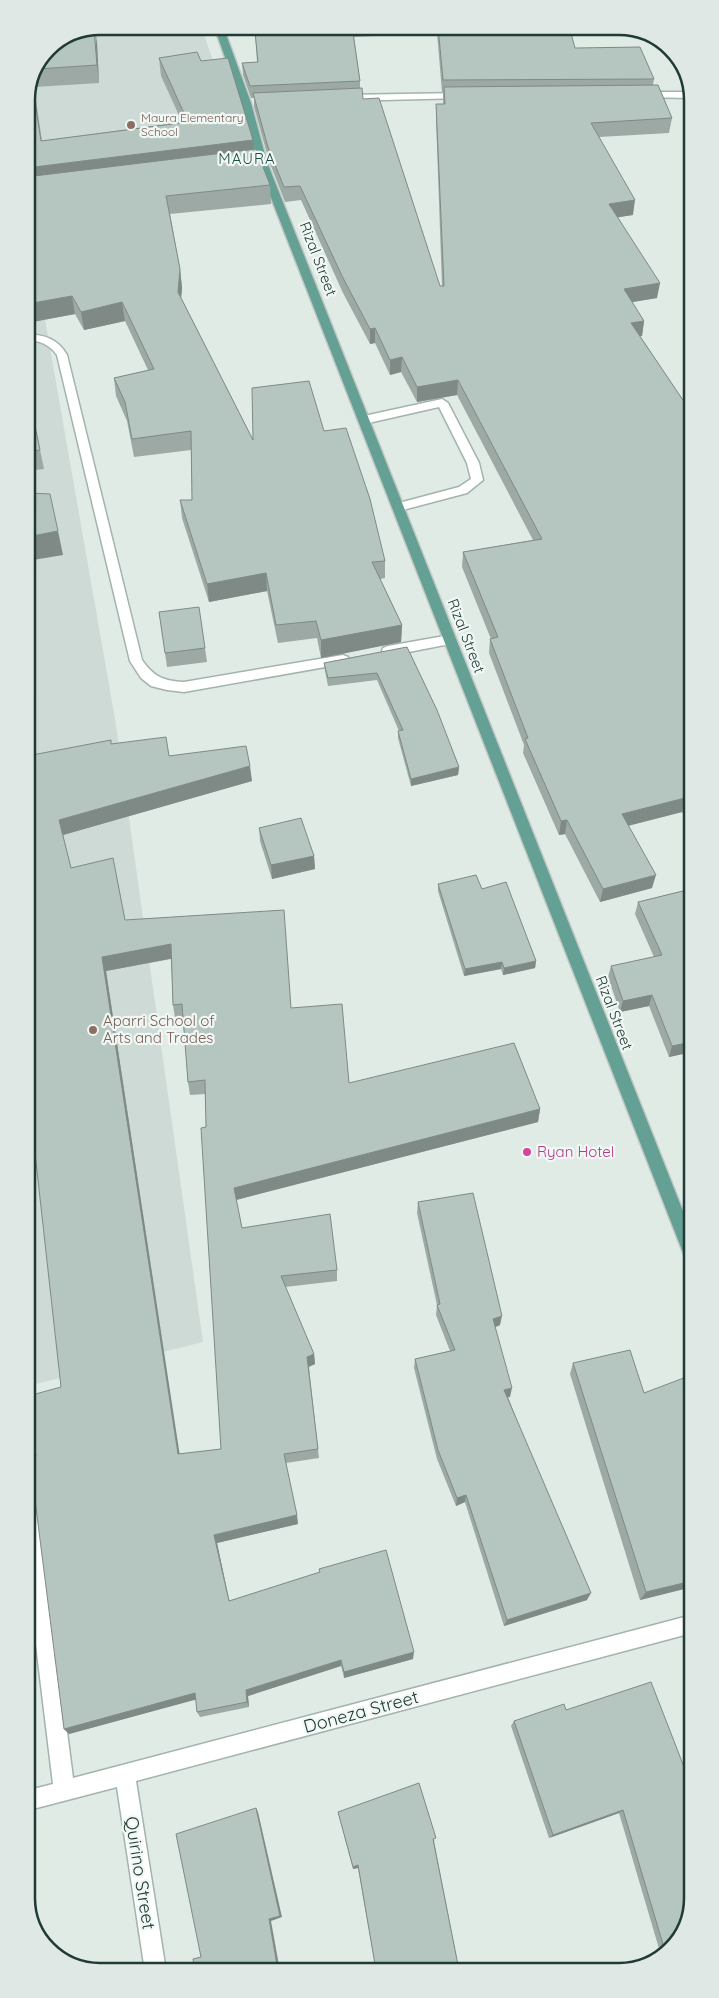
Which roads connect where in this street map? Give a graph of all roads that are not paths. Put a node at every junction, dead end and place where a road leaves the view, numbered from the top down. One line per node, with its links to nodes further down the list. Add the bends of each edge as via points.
1 (222, 35): 7 (main road, Rizal Street, via 251,103 257,162)
2 (630, 95): 3 (street)
3 (683, 95)
4 (471, 96): 5 (street)
5 (334, 98)
6 (35, 338): 11 (street, via 50,341 62,355 136,661 147,678 161,685 184,687)
7 (364, 420): 8 (main road, Rizal Street); 8 (street, via 442,404 473,464 477,480 463,490)
8 (399, 507): 9 (main road, Rizal Street)
9 (450, 640): 10 (street); 12 (main road, Rizal Street)
10 (374, 654)
11 (355, 658)
12 (684, 1235)
13 (35, 1558): 16 (street)
14 (684, 1626): 15 (street, Doneza Street)
15 (125, 1774): 16 (street, Doneza Street); 18 (street, Quirino Street)
16 (64, 1790): 17 (street, Doneza Street)
17 (35, 1798)
18 (155, 1963)

